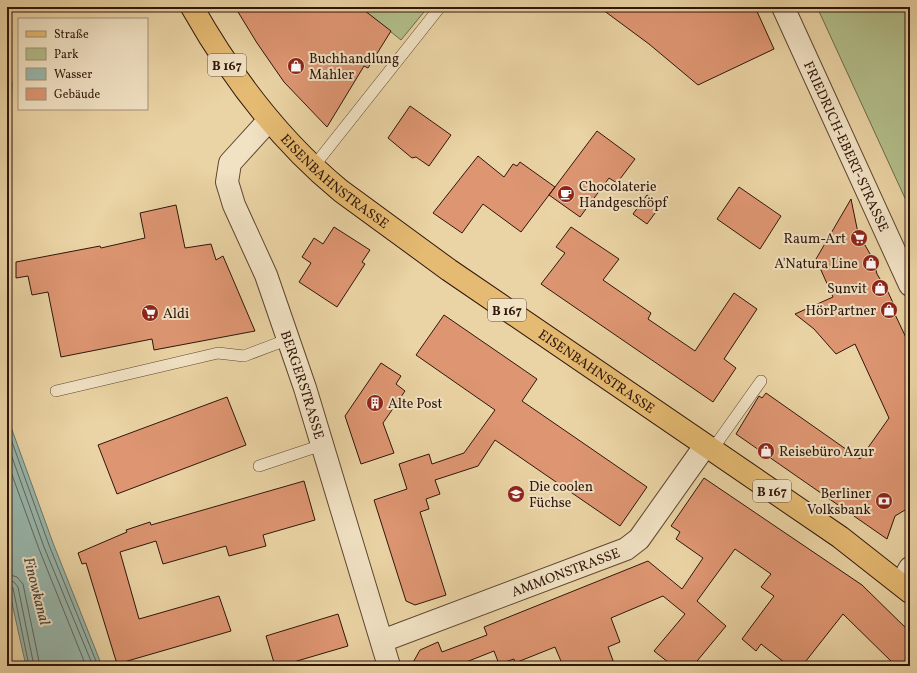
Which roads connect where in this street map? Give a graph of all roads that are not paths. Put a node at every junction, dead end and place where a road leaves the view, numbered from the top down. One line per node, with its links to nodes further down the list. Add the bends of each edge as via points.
1 (192, 7): 4 (main road, EISENBAHNSTRASSE / B 167, via 233,74)
2 (440, 7): 5 (lane)
3 (783, 7): 6 (street, FRIEDRICH-EBERT-STRASSE)
4 (269, 120): 5 (main road, EISENBAHNSTRASSE / B 167); 7 (street, BERGERSTRASSE, via 230,162 227,182 234,205 266,275)
5 (314, 166): 11 (main road, EISENBAHNSTRASSE / B 167, via 341,192 449,270)
6 (910, 285)
7 (289, 339): 9 (lane, via 244,356 218,353); 10 (street, BERGERSTRASSE)
8 (761, 381): 11 (lane)
9 (56, 391)
10 (322, 445): 12 (lane); 14 (street, BERGERSTRASSE)
11 (708, 448): 13 (main road, EISENBAHNSTRASSE / B 167); 14 (street, AMMONSTRASSE, via 639,538 626,549)
12 (259, 466)
13 (907, 581)
14 (382, 641): 15 (street, BERGERSTRASSE)
15 (389, 666)

